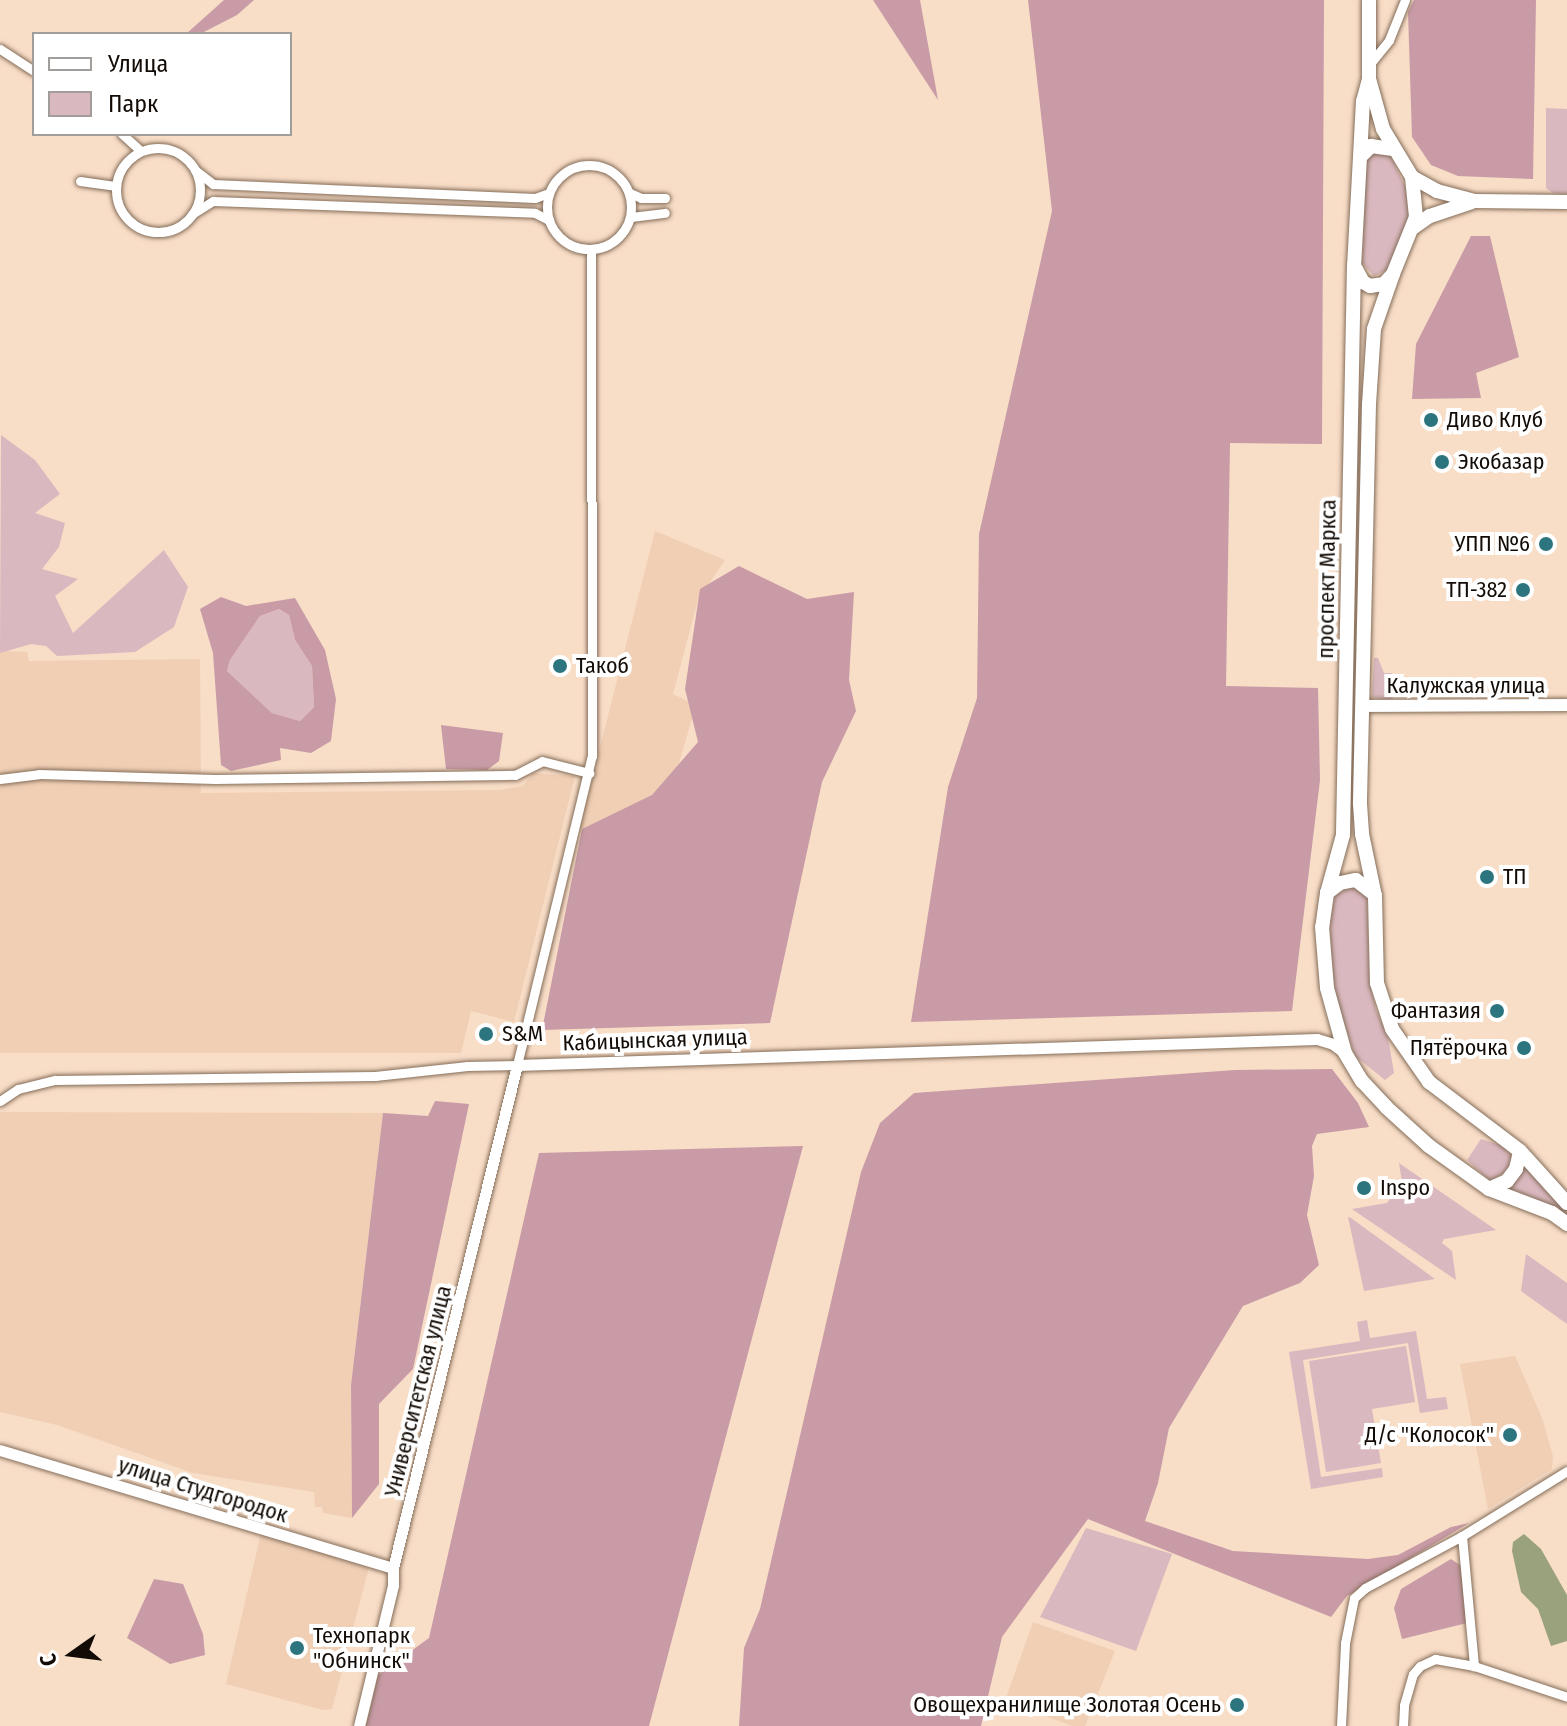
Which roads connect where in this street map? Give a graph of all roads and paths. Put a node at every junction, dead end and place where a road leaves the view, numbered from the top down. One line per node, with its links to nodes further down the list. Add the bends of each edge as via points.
1 (1369, 0): 5 (main road)
2 (1405, 0): 5 (street)
3 (0, 49): 4 (street)
4 (32, 70)
5 (1369, 72): 7 (main road, via 1377,114); 9 (main road, проспект Маркса)
6 (124, 136): 8 (street)
7 (1393, 149): 9 (main road, via 1371,146); 11 (main road)
8 (141, 151): 10 (street, via 171,150); 13 (street, via 123,165)
9 (1360, 157): 25 (main road, проспект Маркса)
10 (195, 170): 14 (street, via 213,184 535,198); 20 (street, via 200,196)
11 (1412, 177): 17 (main road, via 1437,191); 23 (main road)
12 (80, 181): 13 (street)
13 (115, 186): 20 (street, via 120,209 143,230 174,229)
14 (549, 193): 15 (street, via 563,173 585,164 616,174); 22 (street)
15 (630, 193): 16 (street); 21 (street)
16 (665, 198)
17 (1475, 201): 18 (main road); 23 (main road)
18 (1567, 202)
19 (665, 213): 21 (street)
20 (192, 214): 22 (street, via 213,201 535,213)
21 (631, 217): 24 (street, via 613,242)
22 (549, 220): 24 (street, via 568,244)
23 (1414, 227): 26 (main road, проспект Маркса)
24 (591, 249): 30 (street)
25 (1354, 265): 26 (main road, via 1370,286 1384,284); 28 (main road, проспект Маркса)
26 (1393, 274): 29 (main road, проспект Маркса, via 1374,329)
27 (1567, 705): 29 (main road, Калужская улица)
28 (1346, 706): 29 (main road); 32 (main road, проспект Маркса, via 1343,835)
29 (1364, 706): 33 (main road, проспект Маркса, via 1362,834)
30 (589, 773): 31 (street, via 542,761 515,775 215,779 39,774); 37 (street)
31 (0, 779)
32 (1327, 893): 33 (main road, via 1356,880); 34 (main road, проспект Маркса, via 1322,927)
33 (1375, 896): 39 (main road, проспект Маркса, via 1377,983 1383,1009 1405,1052 1437,1090)
34 (1335, 1022): 35 (street); 36 (main road, проспект Маркса)
35 (1317, 1039): 36 (street); 37 (street, Кабицынская улица)
36 (1345, 1053): 40 (main road, проспект Маркса, via 1386,1107)
37 (517, 1065): 38 (street, Кабицынская улица, via 375,1076 55,1080 33,1083); 46 (street, Университетская улица)
38 (0, 1101)
39 (1520, 1151): 40 (main road, via 1507,1181); 41 (main road, проспект Маркса)
40 (1489, 1189): 42 (main road, проспект Маркса)
41 (1567, 1203)
42 (1567, 1224)
43 (0, 1450): 46 (street, улица Студгородок)
44 (1567, 1471): 45 (street)
45 (1462, 1536): 47 (street); 50 (street, via 1354,1598 1345,1643)
46 (393, 1568): 49 (street, Университетская улица)
47 (1474, 1666): 48 (street); 51 (street, via 1445,1659 1420,1666 1407,1691)
48 (1567, 1697)
49 (359, 1726)
50 (1341, 1726)
51 (1403, 1726)

